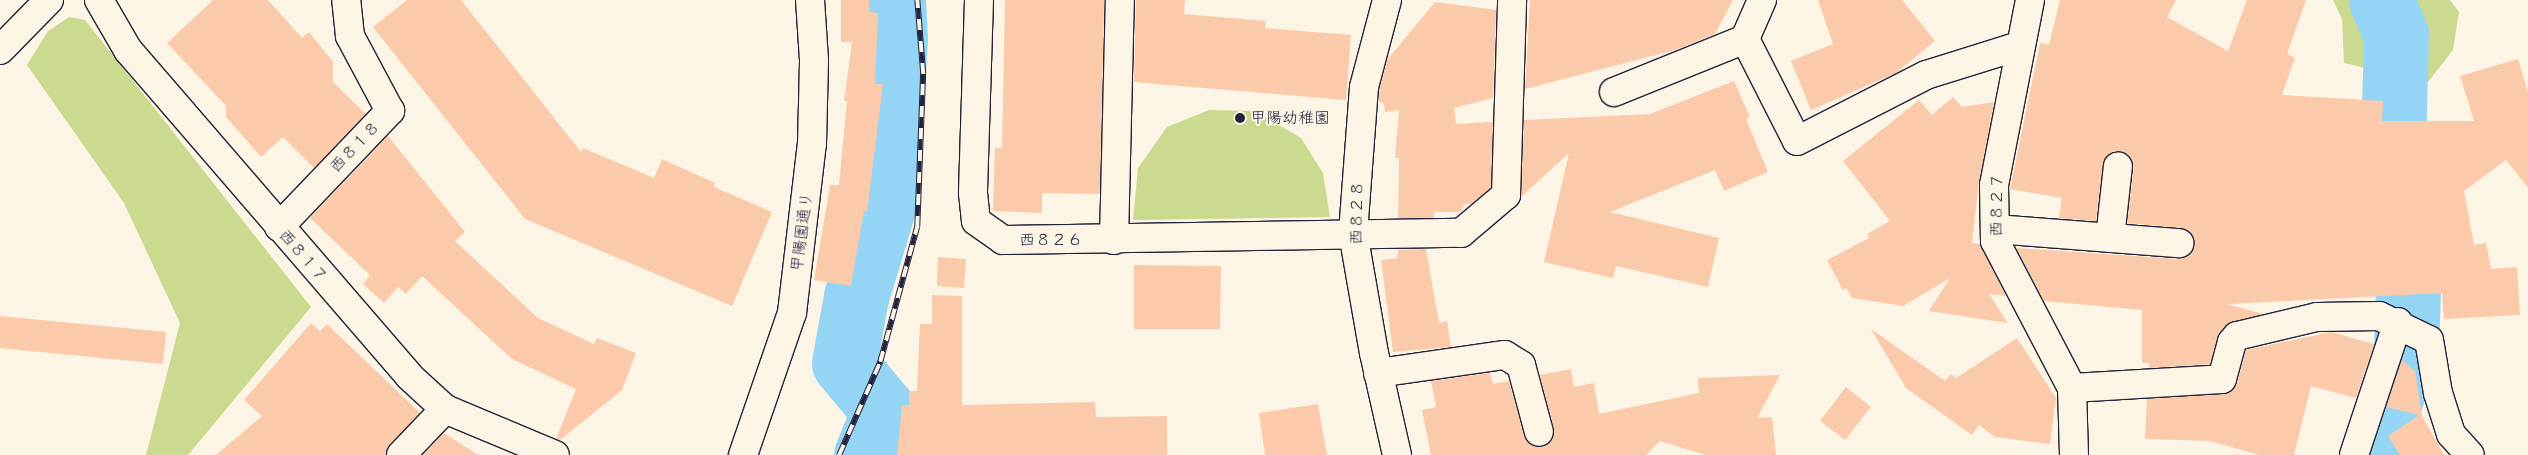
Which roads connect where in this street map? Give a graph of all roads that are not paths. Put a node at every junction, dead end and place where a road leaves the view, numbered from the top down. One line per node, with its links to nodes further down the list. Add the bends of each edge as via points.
1 (49, 0): 13 (street)
2 (99, 0): 16 (street, 西８１７, via 128,50)
3 (346, 0): 16 (street, 西８１８, via 350,36 390,111)
4 (810, 0): 29 (street, 甲陽園通り, via 814,60 812,144 792,313)
5 (979, 0): 20 (street, 西８２６, via 973,193 976,221 1003,240)
6 (1120, 0): 20 (street)
7 (1387, 0): 18 (street, 西８２８, via 1364,87)
8 (1512, 0): 18 (street, 西８２６, via 1506,195 1461,233)
9 (1762, 0): 11 (street)
10 (2030, 0): 12 (street, 西８２７)
11 (1746, 39): 12 (street, via 1798,141 1926,75); 14 (street)
12 (2019, 46): 17 (street, 西８２７, via 1994,185)
13 (0, 50)
14 (1614, 92)
15 (2118, 166): 19 (street)
16 (278, 228): 25 (street, 西８１７, via 379,344)
17 (1995, 230): 19 (street); 24 (street, 西８２７, via 1995,241)
18 (1354, 233): 20 (street, 西８２６); 23 (street, 西８２８)
19 (2110, 238): 21 (street)
20 (1114, 240)
21 (2179, 243)
22 (2398, 322): 24 (street, via 2380,316 2317,317 2237,336 2232,342 2222,380); 32 (street); 33 (street, via 2428,340 2438,393 2451,434)
23 (1378, 373): 26 (street, via 1505,355 1521,365); 30 (street, 西８２８)
24 (2072, 388): 31 (street, 西８２７)
25 (445, 409): 27 (street); 28 (street, 西８１７)
26 (1538, 432)
27 (401, 455)
28 (555, 455)
29 (743, 455)
30 (1397, 455)
31 (2074, 455)
32 (2354, 455)
33 (2470, 455)

